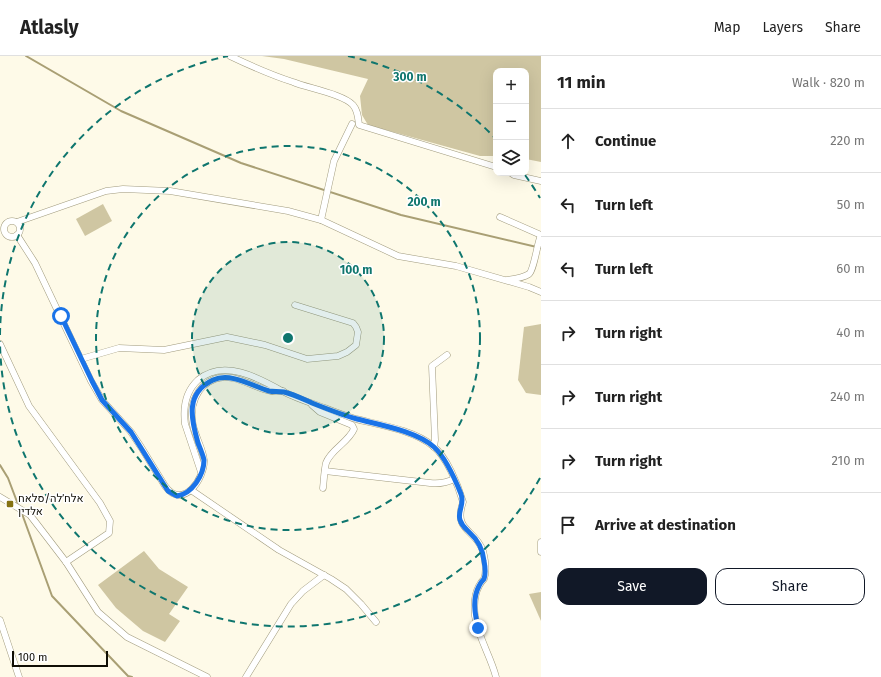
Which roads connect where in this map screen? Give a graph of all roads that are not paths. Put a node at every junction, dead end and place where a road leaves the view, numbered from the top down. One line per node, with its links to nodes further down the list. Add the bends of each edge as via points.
1 (230, 56): 3 (street, via 294,83 336,95 352,104 358,113 358,125)
2 (352, 124): 7 (street, via 334,161)
3 (493, 166)
4 (518, 176): 5 (street)
5 (541, 181)
6 (500, 217): 10 (street)
7 (321, 220): 8 (street, via 288,211 170,191 123,189 106,191); 13 (street, via 398,256 456,266)
8 (17, 222): 9 (street, via 7,222); 11 (street, via 20,229)
9 (4, 231): 11 (street, via 9,236); 12 (street)
10 (541, 235): 13 (street, via 532,270 528,275)
11 (17, 236): 18 (street, via 35,263)
12 (0, 238)
13 (506, 280): 14 (street)
14 (541, 292)
15 (295, 304): 18 (street, via 353,323 358,332 356,345 338,356 307,359 227,337 164,350 119,348)
16 (0, 344): 28 (street, via 29,406 100,503 110,521 109,533)
17 (447, 355): 20 (street, via 432,366)
18 (81, 359): 24 (street, via 102,400 131,432 168,491 177,496)
19 (308, 402): 20 (street, via 357,419 381,424); 21 (street, via 320,412 352,425 354,429 348,439 331,455); 24 (street, via 283,392 270,391 230,378 214,379 202,388 194,400 192,424 204,460 199,478)
20 (434, 447): 22 (street)
21 (325, 471): 22 (street, via 440,484); 23 (street)
22 (454, 479): 35 (street, via 463,502 460,521 483,551 485,570 476,594 475,617)
23 (323, 488)
24 (191, 490): 29 (street, via 279,550)
25 (0, 497): 28 (street, via 30,515)
26 (541, 542): 27 (street)
27 (541, 552)
28 (66, 562): 33 (street, via 98,612 127,637)
29 (324, 575): 31 (street, via 346,590); 34 (street, via 291,604)
30 (0, 620): 32 (street)
31 (376, 622)
32 (19, 677)
33 (207, 677)
34 (246, 677)
35 (496, 677)

